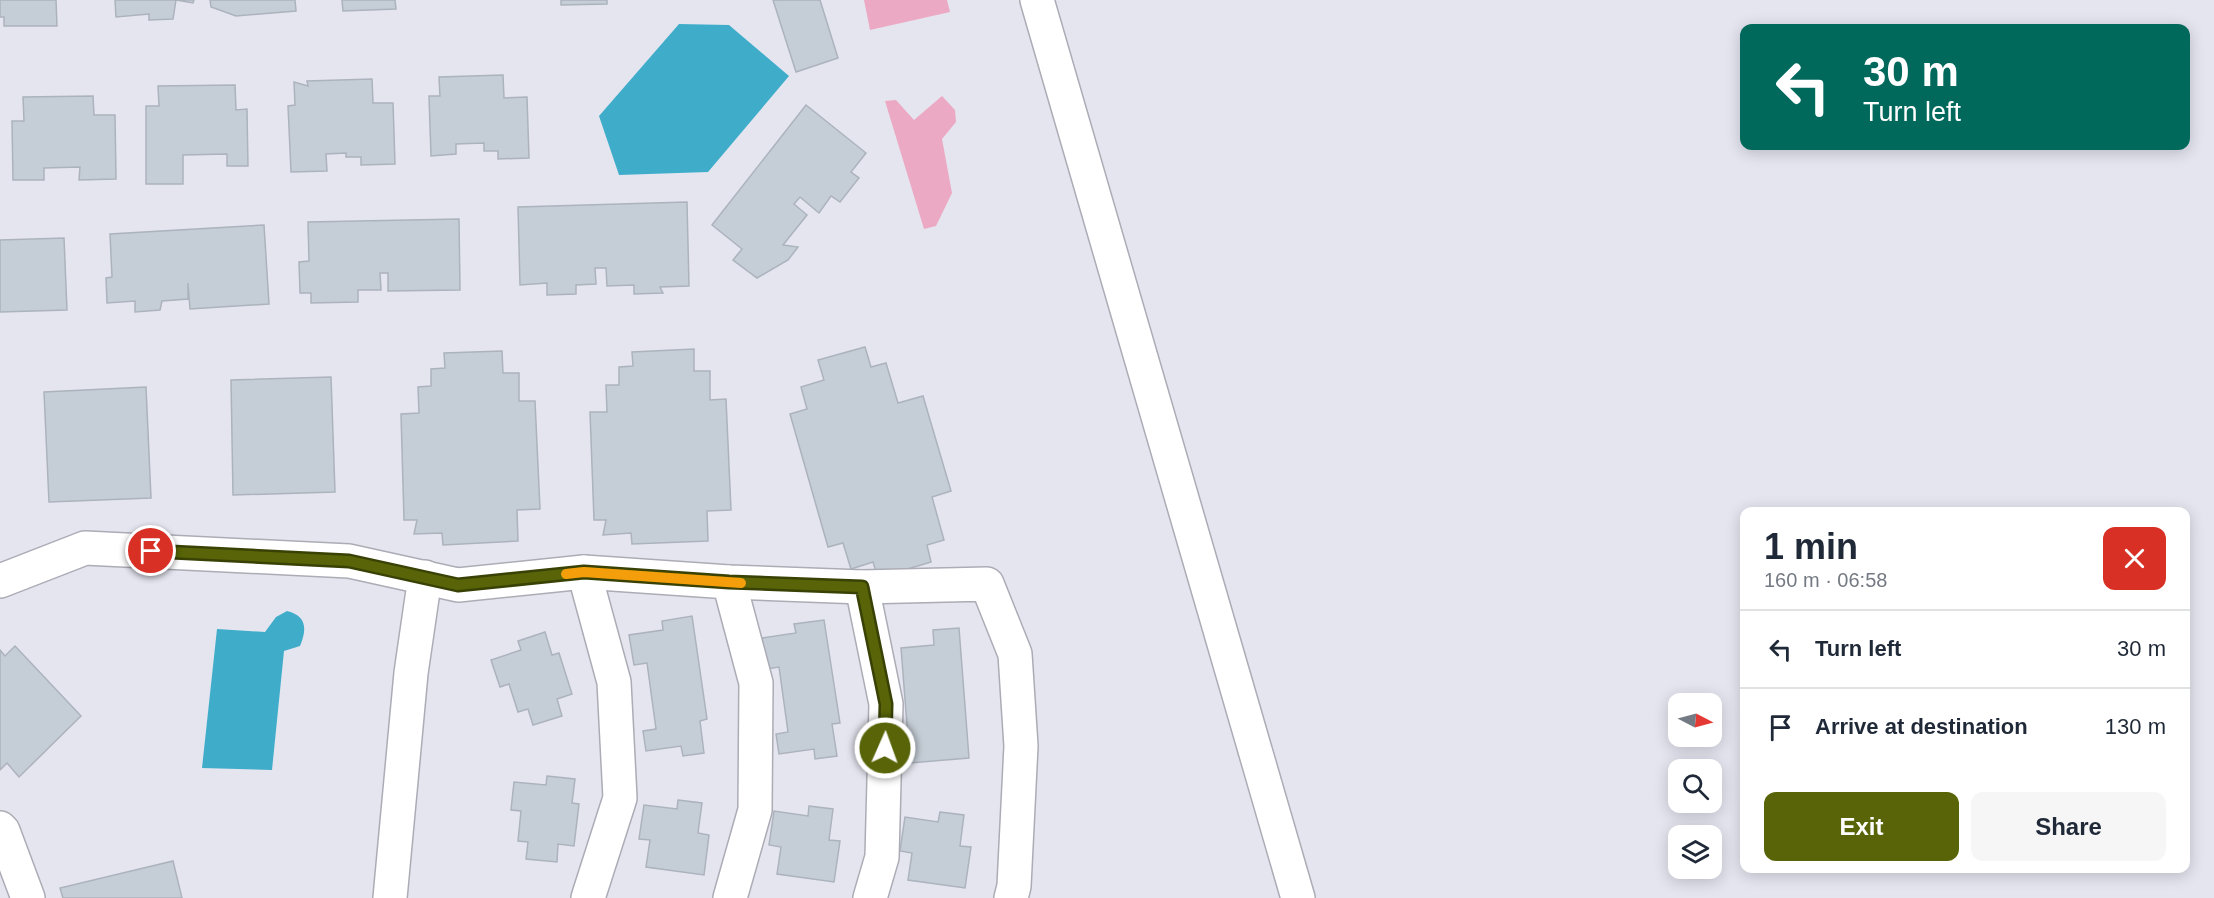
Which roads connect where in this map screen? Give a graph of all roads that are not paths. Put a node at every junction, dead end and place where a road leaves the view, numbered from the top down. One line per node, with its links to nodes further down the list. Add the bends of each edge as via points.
1 (1037, 0): 14 (street)
2 (584, 572): 3 (street, via 458,585); 5 (street); 10 (street, via 614,682 620,798)
3 (425, 577): 4 (street, via 349,561 84,548); 9 (street, via 411,673)
4 (0, 580)
5 (729, 582): 6 (street); 11 (street, via 756,683 756,810)
6 (862, 587): 12 (street, via 886,704 882,857); 13 (street, via 987,584 1015,654 1021,746)
7 (0, 828): 8 (street)
8 (28, 898)
9 (390, 898)
10 (588, 898)
11 (730, 898)
12 (870, 898)
13 (1011, 898)
14 (1298, 898)

